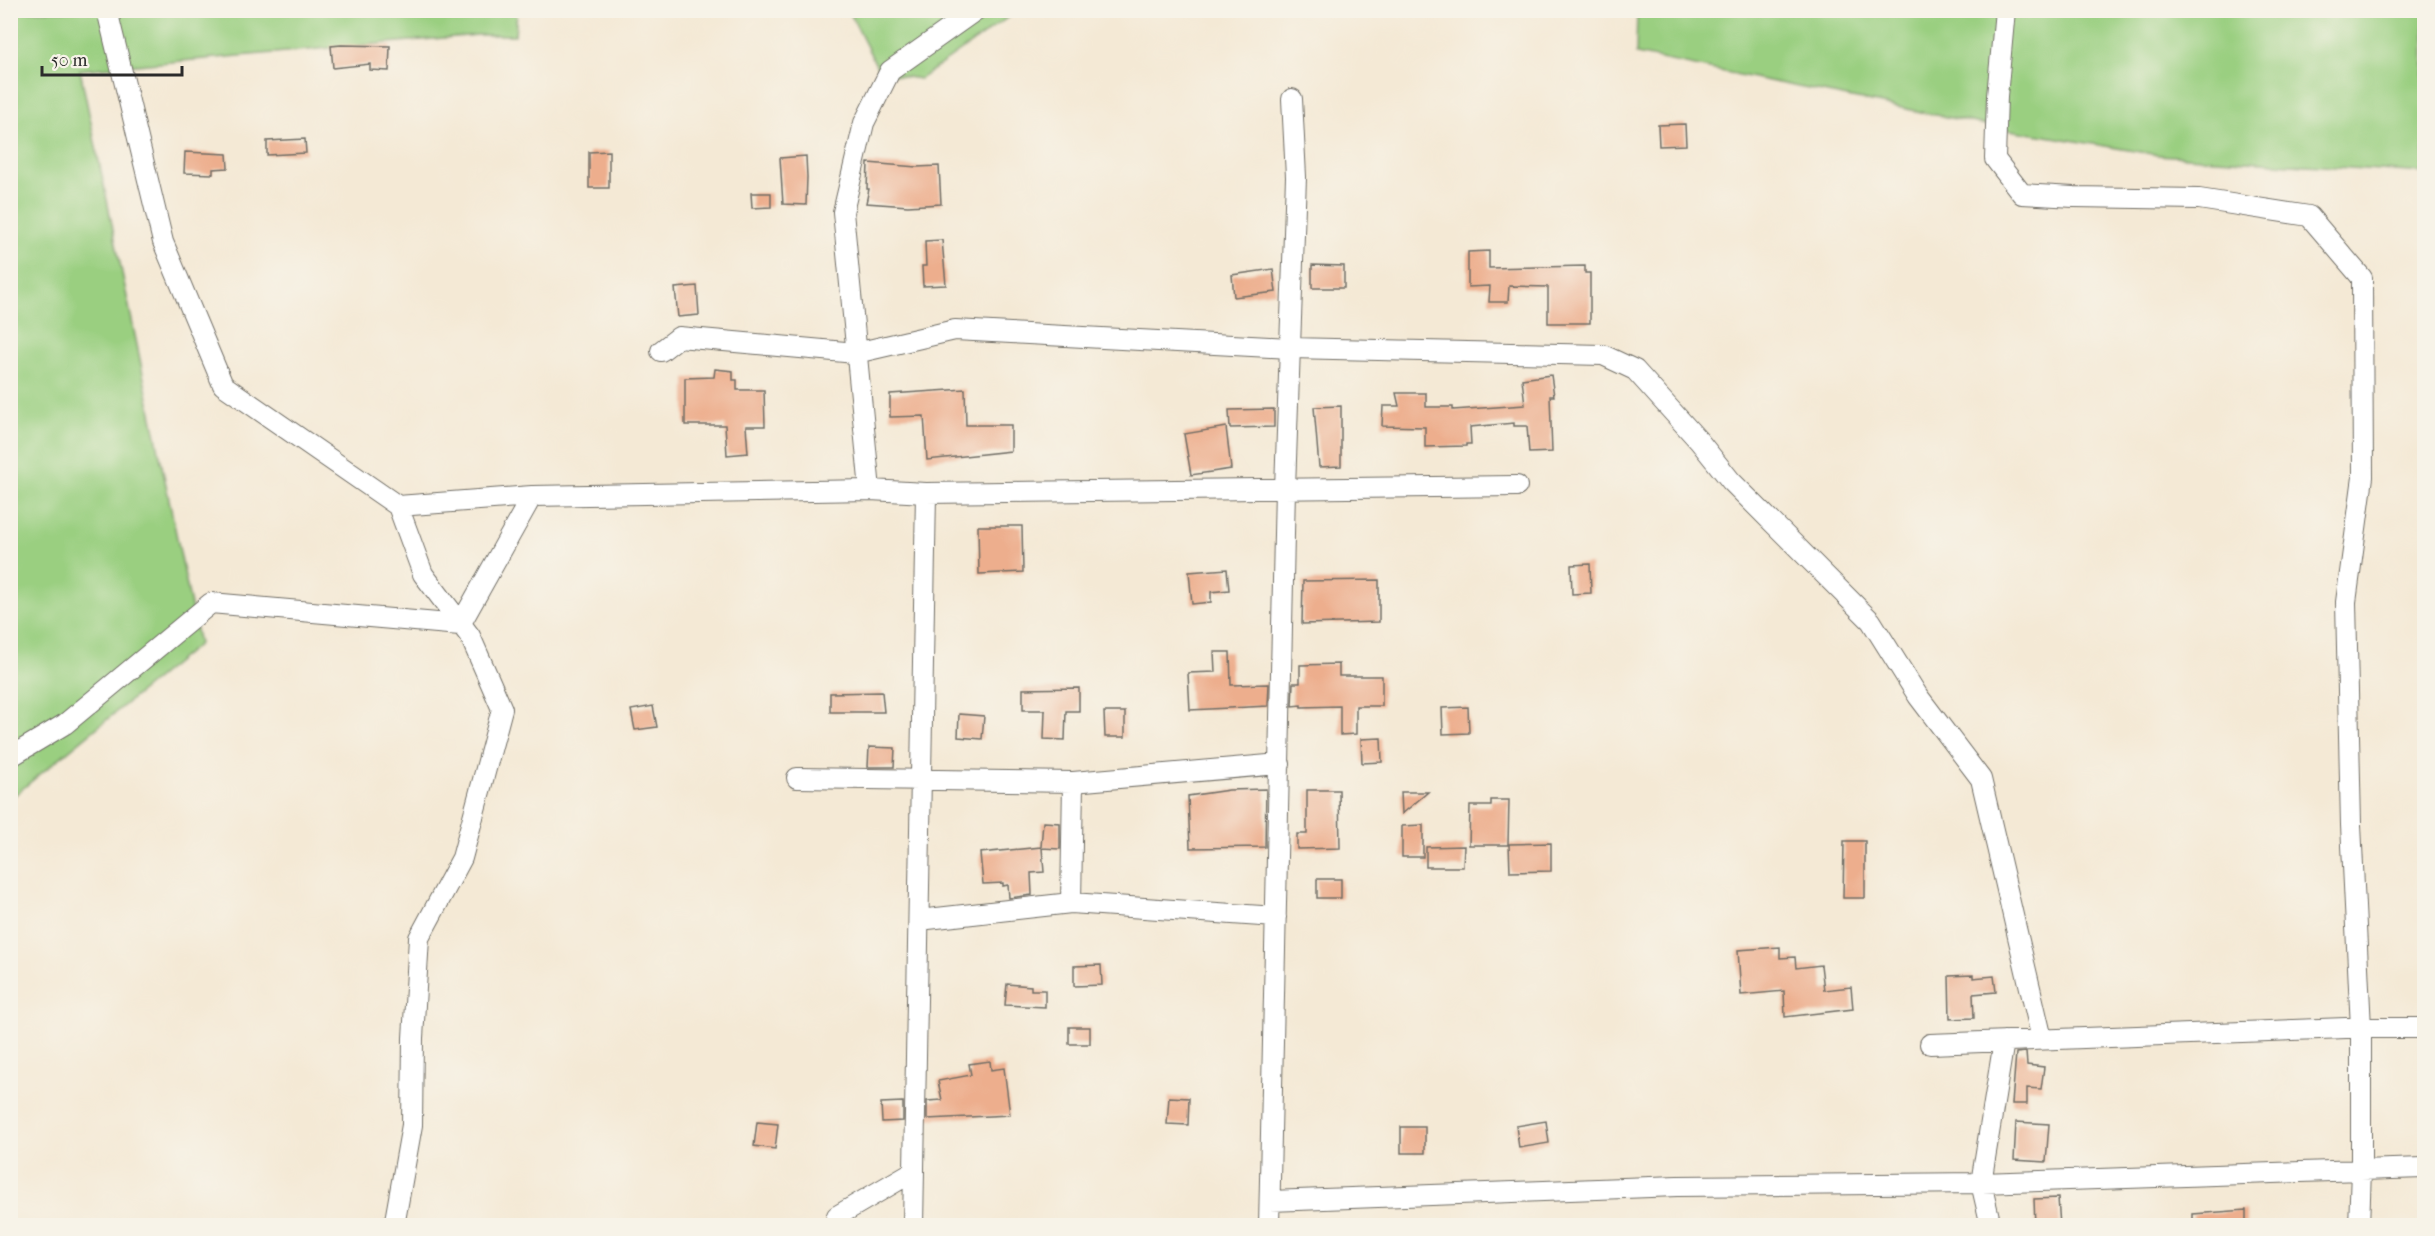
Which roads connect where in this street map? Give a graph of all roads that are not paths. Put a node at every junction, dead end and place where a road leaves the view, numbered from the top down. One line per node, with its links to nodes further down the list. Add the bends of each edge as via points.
1 (107, 10): 13 (street, via 164,242 223,385)
2 (976, 10): 7 (street, via 890,72 864,123 843,212)
3 (2005, 10): 23 (street, via 1995,159 2022,194 2199,199 2309,216 2362,279 2363,477 2346,602)
4 (1292, 99): 5 (street, via 1296,177)
5 (1290, 348): 7 (street, via 955,330); 9 (street); 25 (street, via 1603,355 1635,370 1731,481 1871,621 1918,696 1981,779)
6 (661, 351): 7 (street, via 679,337)
7 (856, 353): 10 (street)
8 (1517, 486): 9 (street)
9 (1285, 489): 11 (street); 16 (street)
10 (870, 490): 11 (street); 12 (street)
11 (926, 493): 18 (street)
12 (532, 496): 13 (street); 14 (street)
13 (398, 506): 14 (street, via 423,574)
14 (460, 625): 15 (street, via 211,603 65,724); 33 (street, via 470,636 502,709 462,858 419,938 412,1125)
15 (10, 756)
16 (1280, 764): 19 (street); 21 (street)
17 (797, 778): 18 (street)
18 (921, 780): 19 (street); 22 (street)
19 (1073, 782): 20 (street)
20 (1071, 903): 21 (street); 22 (street)
21 (1276, 917): 32 (street)
22 (919, 920): 30 (street)
23 (2361, 1028): 24 (street); 25 (street); 29 (street)
24 (2424, 1028)
25 (2042, 1040): 26 (street)
26 (2004, 1041): 27 (street); 31 (street)
27 (1930, 1044)
28 (2424, 1168): 29 (street)
29 (2361, 1170): 31 (street); 38 (street)
30 (914, 1171): 34 (street, via 837,1216); 35 (street)
31 (1981, 1184): 32 (street, via 1677,1186); 37 (street)
32 (1270, 1201): 36 (street)
33 (394, 1226)
34 (835, 1226)
35 (913, 1226)
36 (1269, 1226)
37 (1990, 1226)
38 (2359, 1226)

